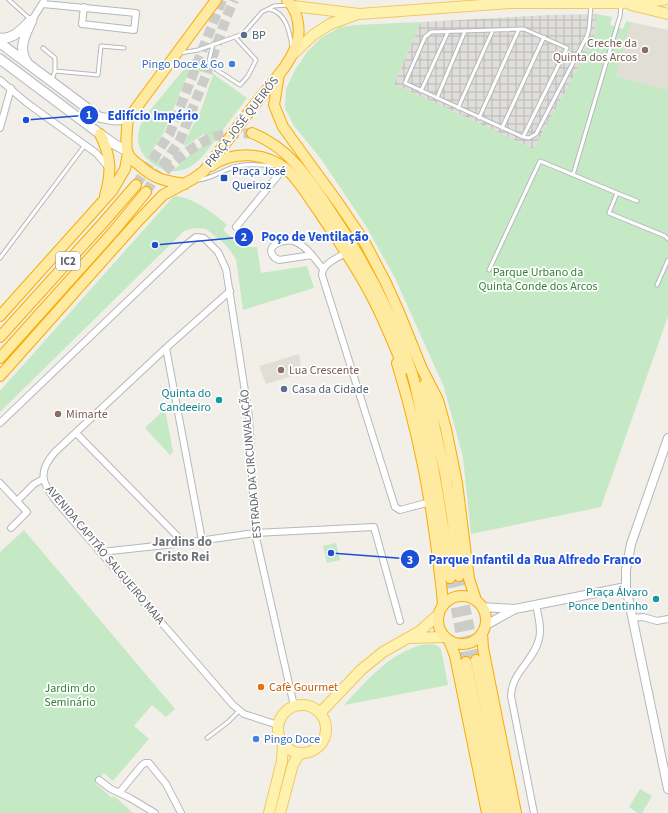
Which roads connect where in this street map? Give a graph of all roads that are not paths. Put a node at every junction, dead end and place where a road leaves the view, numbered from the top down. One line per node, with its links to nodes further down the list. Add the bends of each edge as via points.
1 (9, 0): 14 (lane)
2 (216, 0): 26 (highway)
3 (664, 0): 5 (main road)
4 (571, 1): 9 (main road); 12 (main road, via 481,4)
5 (645, 1): 7 (main road)
6 (44, 2): 10 (street); 14 (street)
7 (619, 2): 9 (main road); 13 (main road); 51 (lane, via 620,16)
8 (290, 3): 11 (lane); 12 (main road); 27 (highway, PRAÇA JOSÉ QUEIRÓS, via 299,25 298,40)
9 (591, 3): 45 (lane, via 587,36 536,134 529,138)
10 (84, 7): 10 (street, via 136,13 134,30 82,24)
11 (262, 12): 19 (lane, via 244,34); 27 (lane, via 268,9 280,14 290,34)
12 (359, 14): 27 (main road, via 330,24)
13 (668, 14)
14 (32, 20): 21 (main road, via 12,36); 29 (main road, via 22,46 24,58)
15 (519, 29): 16 (lane); 20 (lane, via 530,30); 39 (lane)
16 (493, 30): 17 (lane); 37 (lane)
17 (465, 31): 18 (lane); 36 (lane)
18 (448, 32): 35 (lane); 35 (lane, via 431,32 425,37 405,83)
19 (235, 37): 23 (lane); 23 (lane, via 256,60 240,85 217,70 209,61)
20 (544, 37): 42 (lane); 45 (lane, via 567,48)
21 (0, 38)
22 (0, 43): 29 (main road)
23 (213, 44): 26 (lane)
24 (43, 48): 30 (lane, via 55,58)
25 (124, 48): 30 (lane, via 101,46 98,75)
26 (176, 54): 40 (highway)
27 (291, 55): 31 (highway, PRAÇA JOSÉ QUEIRÓS)
28 (0, 59): 44 (main road)
29 (29, 65): 33 (main road)
30 (56, 71): 33 (lane)
31 (279, 74): 50 (highway, PRAÇA JOSÉ QUEIRÓS); 73 (highway, via 274,105 283,127 364,241 386,283)
32 (0, 80): 34 (street)
33 (51, 81): 40 (main road, via 99,117)
34 (11, 88): 38 (street); 46 (street, via 27,103)
35 (421, 91): 36 (lane)
36 (437, 98): 37 (lane)
37 (458, 108): 39 (lane)
38 (2, 115): 41 (street)
39 (479, 118): 42 (lane)
40 (128, 119): 47 (highway)
41 (0, 128)
42 (502, 128): 45 (lane)
43 (252, 133): 75 (highway, via 274,143 298,165 353,244 375,283 398,335 413,375)
44 (100, 134): 47 (main road); 49 (highway, via 109,158)
45 (522, 137)
46 (85, 145): 49 (street, via 96,153); 62 (lane)
47 (127, 152): 52 (highway, via 148,174 162,180); 56 (highway, via 125,169)
48 (284, 168): 50 (highway, via 263,157 250,155 221,160); 52 (lane, via 240,166); 58 (street); 60 (highway, via 305,193)
49 (110, 170): 56 (highway)
50 (204, 171): 52 (highway, PRAÇA JOSÉ QUEIRÓS)
51 (573, 175): 55 (lane); 65 (lane, via 540,161)
52 (189, 182): 74 (highway, PRAÇA JOSÉ QUEIRÓS, via 163,196 138,221)
53 (136, 185): 70 (highway, IC2)
54 (146, 192): 72 (highway, IC2)
55 (617, 193): 57 (lane); 59 (lane, via 609,213)
56 (104, 201): 68 (highway)
57 (637, 201)
58 (236, 227)
59 (668, 239)
60 (346, 253): 64 (street); 69 (highway, via 372,297)
61 (312, 254): 61 (street, via 296,242 288,240 282,240 275,245 271,253 279,260); 64 (street)
62 (0, 258)
63 (668, 260): 66 (lane)
64 (322, 269): 82 (street, via 395,507 400,510)
65 (489, 270)
66 (657, 285)
67 (230, 291): 71 (street, AVENIDA CAPITÃO SALGUEIRO MAIA); 76 (street, ESTRADA DA CIRCUNVALAÇÃO, via 226,268 218,252 204,238 194,238); 84 (street, ESTRADA DA CIRCUNVALAÇÃO, via 250,427)
68 (0, 316)
69 (389, 334): 75 (highway); 82 (highway, via 410,405)
70 (0, 337)
71 (166, 348): 77 (street, AVENIDA CAPITÃO SALGUEIRO MAIA); 85 (street)
72 (0, 358)
73 (422, 369): 75 (highway, via 452,516 454,577); 89 (highway, via 438,400 446,429 458,491 469,579)
74 (0, 376)
75 (419, 402)
76 (0, 423)
77 (76, 432): 79 (street, AVENIDA CAPITÃO SALGUEIRO MAIA, via 51,456 44,469); 86 (street)
78 (668, 438): 88 (street, via 632,544 626,570)
79 (43, 479): 81 (street); 87 (street, AVENIDA CAPITÃO SALGUEIRO MAIA, via 50,494)
80 (0, 483): 81 (street)
81 (17, 501): 83 (street, via 27,512)
82 (430, 502): 92 (highway, via 442,591)
83 (11, 528)
84 (255, 533): 85 (street); 95 (street, via 374,527); 99 (street, ESTRADA DA CIRCUNVALAÇÃO)
85 (202, 540): 86 (street)
86 (184, 543): 87 (street)
87 (101, 552): 100 (street, AVENIDA CAPITÃO SALGUEIRO MAIA)
88 (626, 587): 90 (street); 93 (street)
89 (479, 603): 91 (street); 92 (highway, via 467,596 458,596 449,599); 96 (highway, via 486,615)
90 (536, 605): 91 (street); 117 (street, via 540,624 539,639 516,676 511,696)
91 (515, 609): 96 (street)
92 (441, 610): 97 (main road, via 427,625); 98 (highway, via 438,622)
93 (632, 618): 94 (street, via 643,617 657,621); 107 (street)
94 (668, 619)
95 (400, 621)
96 (484, 629): 98 (highway, via 475,640 467,643 458,643); 116 (highway, via 483,648)
97 (409, 638): 98 (main road); 101 (main road, via 383,652 361,670)
98 (447, 638): 113 (highway, via 455,656)
99 (294, 706): 101 (main road, via 303,704); 102 (main road, via 286,711)
100 (239, 711): 102 (street, AVENIDA CAPITÃO SALGUEIRO MAIA); 103 (lane)
101 (321, 712): 105 (main road, via 326,721 325,740 315,750)
102 (278, 725): 104 (main road, via 279,738)
103 (207, 738)
104 (283, 744): 105 (main road, via 292,752); 111 (main road, via 282,761)
105 (302, 754): 112 (main road, via 293,764)
106 (99, 780): 108 (street)
107 (668, 789)
108 (119, 793): 109 (street, via 147,762 159,774); 110 (street)
109 (179, 811)
110 (155, 813)
111 (269, 813)
112 (280, 813)
113 (487, 813)
114 (497, 813): 115 (highway, via 471,661)
115 (507, 813)
116 (516, 813)
117 (534, 813)

